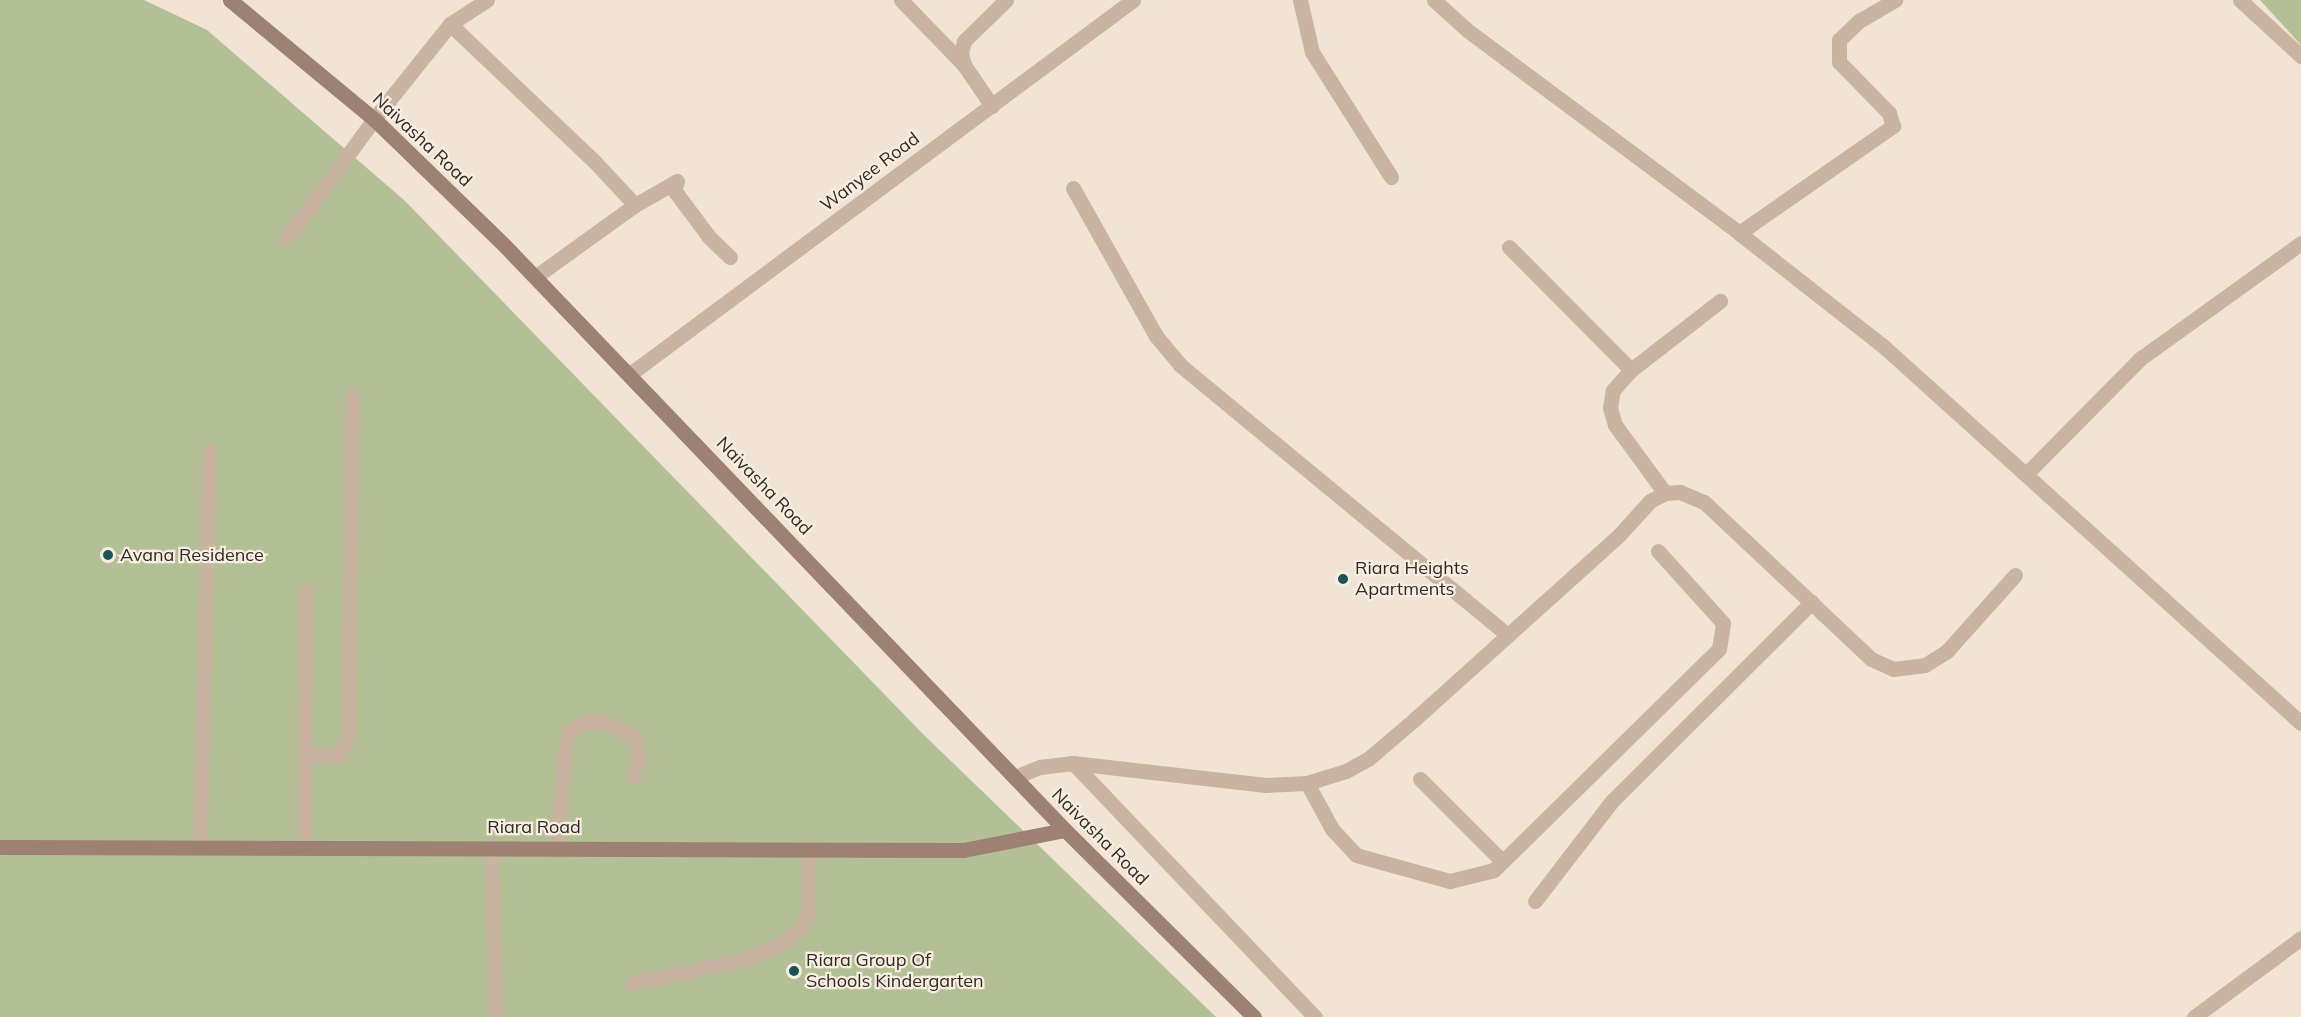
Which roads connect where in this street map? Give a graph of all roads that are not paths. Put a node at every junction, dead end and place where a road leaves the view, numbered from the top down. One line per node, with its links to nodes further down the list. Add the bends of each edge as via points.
1 (230, 0): 14 (main road, Naivasha Road)
2 (487, 0): 10 (street)
3 (901, 0): 12 (street)
4 (1006, 0): 12 (street, via 964,41)
5 (1134, 0): 13 (street, Wanyee Road)
6 (1300, 0): 15 (street, via 1312,52)
7 (1434, 0): 18 (street, via 1467,30)
8 (1895, 0): 18 (street, via 1859,21 1839,40 1839,62 1888,113 1893,126)
9 (2240, 0): 11 (street)
10 (450, 24): 14 (street); 17 (street, via 594,161)
11 (2301, 56)
12 (964, 65): 13 (street)
13 (992, 106): 26 (street, Wanyee Road)
14 (374, 118): 19 (street); 23 (main road, Naivasha Road)
15 (1391, 177)
16 (1073, 188): 35 (street, via 1156,336 1180,365)
17 (635, 206): 22 (street, via 677,181 674,190 709,237); 23 (street)
18 (1739, 233): 29 (street, via 1882,345)
19 (286, 239)
20 (2301, 243): 29 (street, via 2141,358)
21 (1509, 247): 25 (street)
22 (730, 257)
23 (536, 277): 26 (main road, Naivasha Road)
24 (1720, 302): 25 (street)
25 (1631, 370): 30 (street, via 1613,390 1610,408 1629,449)
26 (630, 374): 40 (main road, Naivasha Road)
27 (352, 395): 37 (street, via 348,738 339,755)
28 (208, 450): 47 (street)
29 (2027, 473): 36 (street)
30 (1665, 494): 34 (street, via 1680,492 1704,502); 35 (street, via 1650,501 1620,534)
31 (1658, 551): 50 (street, via 1723,623 1719,649)
32 (2015, 575): 34 (street, via 1947,651 1925,665 1907,670 1893,669 1871,658)
33 (306, 591): 37 (street)
34 (1812, 602): 51 (street, via 1612,801)
35 (1508, 635): 42 (street, via 1368,759 1346,771)
36 (2301, 723)
37 (305, 755): 48 (street)
38 (1073, 763): 40 (street, via 1041,767); 42 (street, via 1266,785); 56 (street)
39 (634, 775): 45 (street, via 639,759 634,737 609,724 592,721 571,729 566,742)
40 (1015, 777): 43 (main road, Naivasha Road)
41 (1420, 779): 50 (street)
42 (1306, 783): 50 (street, via 1332,830 1356,855 1450,881 1494,870)
43 (1065, 830): 49 (main road, Riara Road, via 963,850); 55 (main road, Naivasha Road)
44 (491, 846): 45 (main road, Riara Road); 48 (main road, Riara Road); 54 (street)
45 (556, 846): 49 (main road, Riara Road)
46 (0, 847): 47 (main road, Riara Road)
47 (200, 847): 48 (main road, Riara Road)
48 (304, 848)
49 (809, 848): 53 (street, via 808,914 798,931 746,959)
50 (1502, 861)
51 (1535, 901)
52 (2301, 938): 57 (street)
53 (632, 983)
54 (496, 1017)
55 (1254, 1017)
56 (1315, 1017)
57 (2194, 1017)

